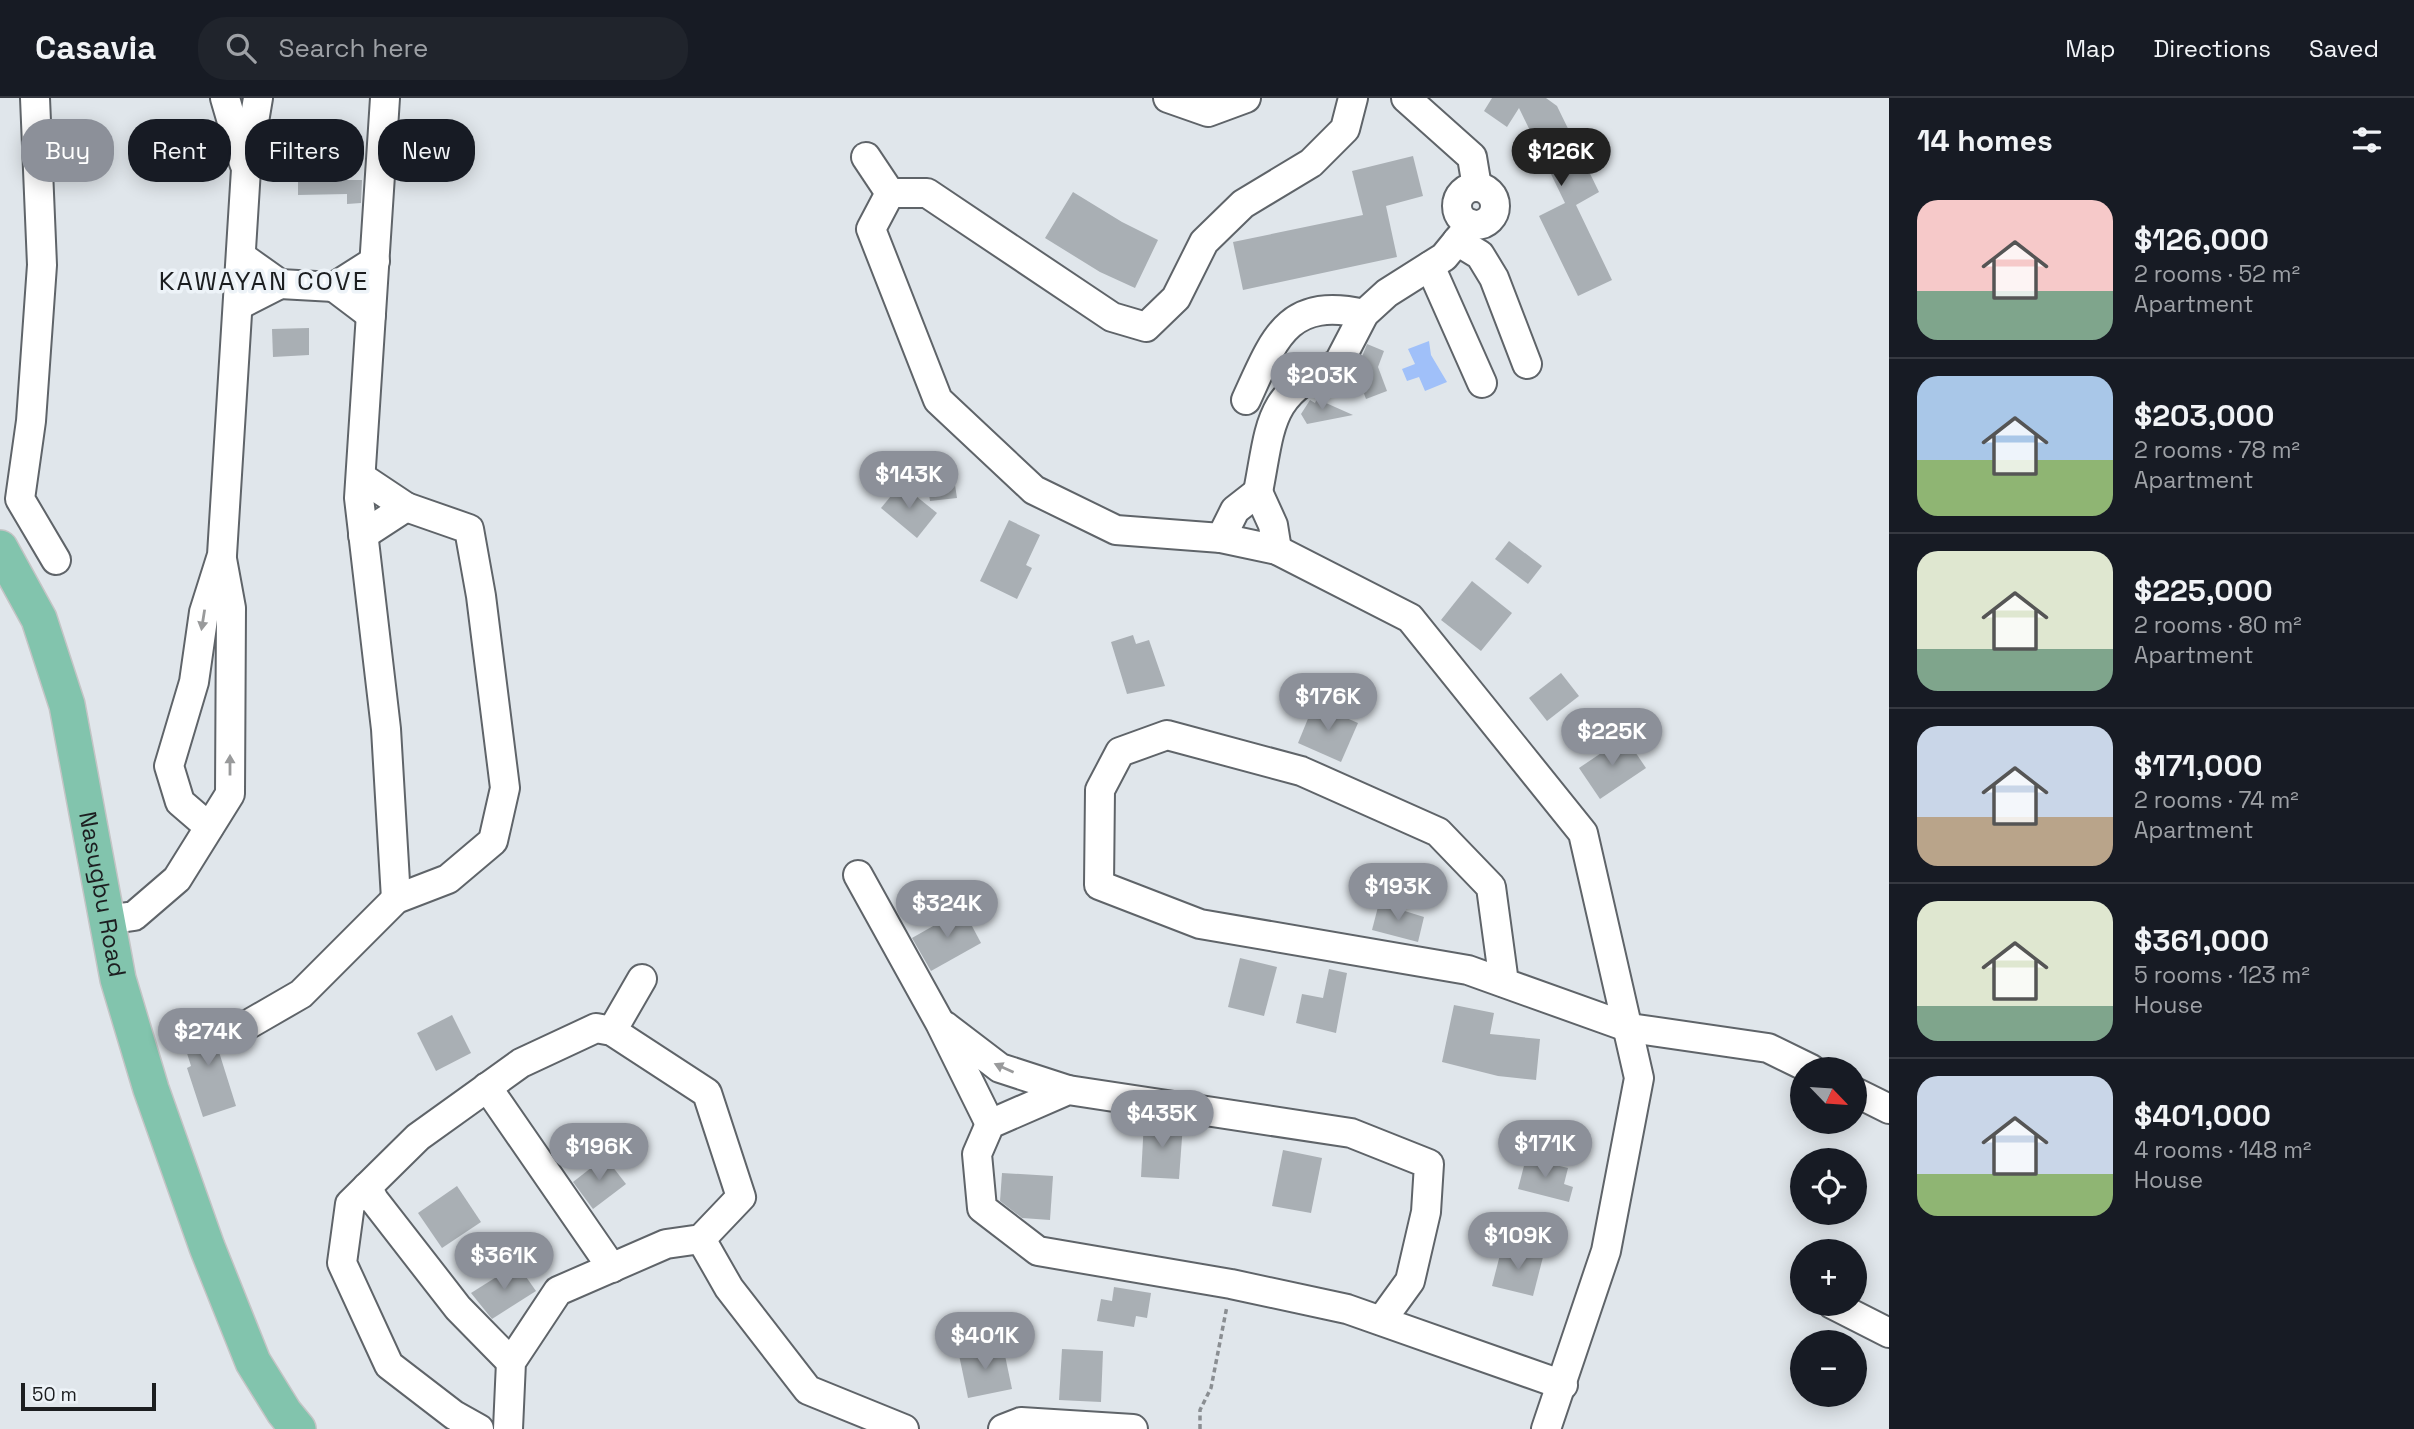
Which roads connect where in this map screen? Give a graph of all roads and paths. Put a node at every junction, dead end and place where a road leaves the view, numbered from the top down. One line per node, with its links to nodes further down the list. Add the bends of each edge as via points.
1 (35, 98): 34 (street, via 42,265 31,421 20,499)
2 (225, 98): 11 (street)
3 (257, 98): 9 (street)
4 (385, 98): 16 (street)
5 (1168, 98): 6 (street, via 1208,112)
6 (1246, 98)
7 (1353, 98): 13 (street, via 1339,136 1311,163 1243,204 1204,242 1176,298 1146,327 1112,317 927,193)
8 (1406, 98): 14 (street, via 1472,157 1477,187 1463,192 1457,205)
9 (254, 119)
10 (866, 158): 13 (street)
11 (245, 166)
12 (245, 182): 15 (street)
13 (890, 194): 30 (street, via 871,229 938,400 1046,496 1116,530)
14 (1464, 233): 17 (street); 23 (street, via 1494,278)
15 (242, 257): 18 (street); 20 (street)
16 (374, 261): 19 (street); 22 (street)
17 (1430, 266): 21 (street); 24 (street)
18 (280, 284): 19 (street); 20 (street)
19 (334, 287): 22 (street)
20 (239, 305): 33 (street)
21 (1364, 314): 25 (street, via 1336,308 1312,310 1290,323 1267,354); 27 (street, via 1338,364 1309,375 1280,401)
22 (371, 315): 26 (street)
23 (1527, 364)
24 (1482, 383)
25 (1246, 400)
26 (360, 477): 28 (street); 29 (street)
27 (1258, 492): 30 (street, via 1235,510); 32 (street, via 1273,525)
28 (406, 507): 29 (street); 39 (street, via 469,529 505,788 493,841 449,879)
29 (363, 535): 39 (street, via 386,729)
30 (1221, 538): 32 (street)
31 (0, 548): 40 (main road, Nasugbu Road, via 39,619 67,705)
32 (1277, 550): 45 (street, via 1409,618 1583,833)
33 (222, 555): 35 (street, via 231,608); 36 (street, one-way to 36, via 204,612)
34 (56, 560)
35 (230, 680): 36 (street); 37 (street, one-way to 35, via 230,794)
36 (194, 682): 37 (street, via 169,766 180,802)
37 (209, 827): 40 (street, via 177,879 134,916)
38 (858, 875): 43 (street)
39 (396, 899): 44 (street, via 301,994)
40 (106, 920): 62 (main road, Nasugbu Road, via 118,979 148,1077 207,1247 253,1362)
41 (642, 979): 46 (street)
42 (1504, 983): 42 (street, via 1468,970 1200,924 1099,885 1100,790 1120,752 1167,734 1301,771 1438,832 1491,887); 45 (street)
43 (940, 1023): 49 (street, one-way to 43, via 999,1068); 52 (street)
44 (249, 1024)
45 (1630, 1028): 47 (street, via 1768,1048); 61 (street, via 1639,1079 1606,1251)
46 (612, 1031): 48 (street, via 596,1028 521,1063); 54 (street, via 707,1093 741,1197)
47 (1790, 1059)
48 (487, 1087): 53 (street, via 418,1137); 55 (street)
49 (1068, 1090): 52 (street); 58 (street, via 1351,1133 1437,1156 1410,1281)
50 (1867, 1098): 51 (street)
51 (1889, 1109)
52 (990, 1124): 56 (street, via 977,1154 982,1208 1038,1251)
53 (367, 1187): 60 (street, via 458,1308); 63 (street, via 350,1204 342,1263 389,1365)
54 (701, 1239): 55 (street, via 666,1244); 65 (street, via 729,1288 808,1390)
55 (612, 1268): 60 (street, via 558,1291)
56 (1231, 1284): 58 (street, via 1347,1309); 68 (path, via 1211,1388 1200,1410)
57 (1855, 1316): 59 (street)
58 (1381, 1321): 61 (street)
59 (1889, 1334)
60 (510, 1362): 64 (street)
61 (1563, 1385): 69 (street)
62 (298, 1429)
63 (479, 1429)
64 (508, 1429)
65 (904, 1429)
66 (1003, 1429): 67 (street, via 1021,1422)
67 (1133, 1429)
68 (1200, 1429)
69 (1546, 1429)

